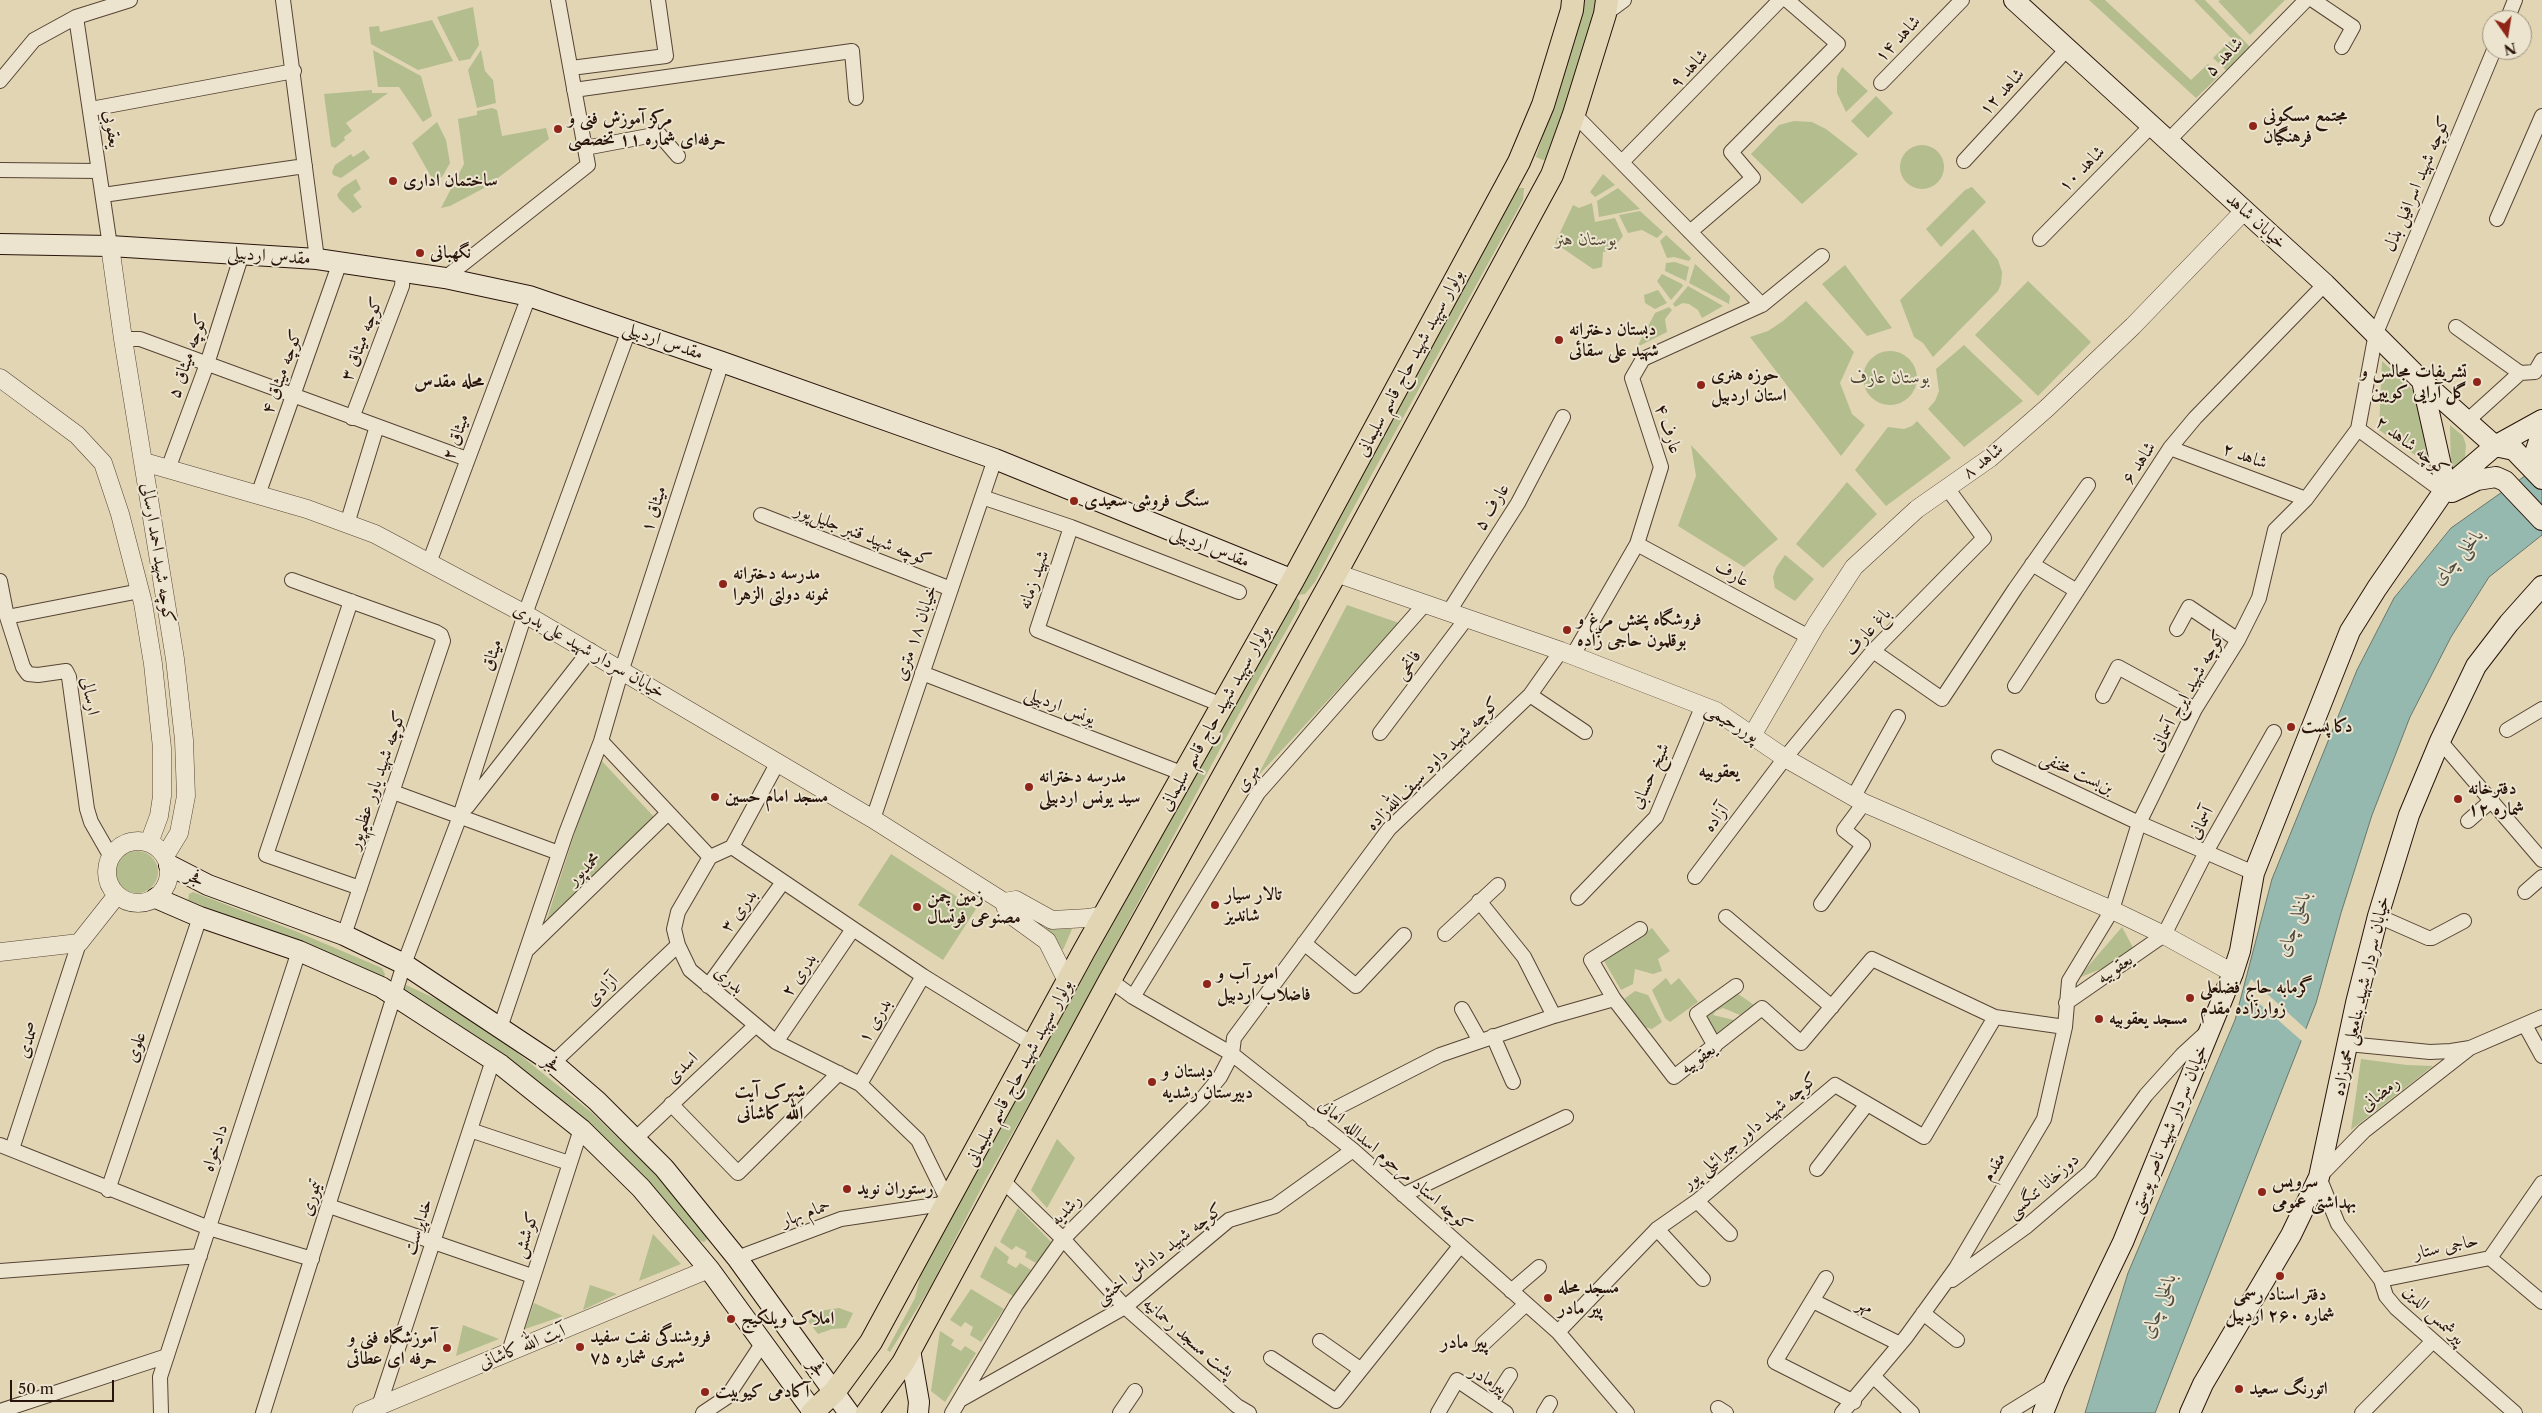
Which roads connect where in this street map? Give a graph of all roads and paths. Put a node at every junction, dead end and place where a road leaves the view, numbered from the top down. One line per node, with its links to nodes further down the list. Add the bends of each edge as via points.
1 (130, 0): 13 (street)
2 (283, 0): 18 (street)
3 (558, 0): 17 (street)
4 (658, 0): 17 (street, via 666,56)
5 (1572, 0): 31 (main road, بولوار سپهبد شهید حاج قاسم سلیمانی, via 1543,105)
6 (1624, 0): 12 (street)
7 (1962, 0): 20 (street, شاهد ۱۴)
8 (2014, 0): 15 (main road, خیابان شاهد)
9 (2306, 0): 27 (street, شاهد ۵)
10 (2313, 0): 14 (street, via 2353,27)
11 (1789, 1): 32 (street, شاهد ۹); 40 (street, via 1838,44 1730,152 1753,178)
12 (1606, 7): 24 (main road, بولوار سپهبد شهید حاج قاسم سلیمانی)
13 (76, 17): 19 (street, via 34,40); 23 (street, یعقوبی)
14 (2342, 47)
15 (2068, 48): 26 (main road, خیابان شاهد); 30 (street, شاهد ۱۲)
16 (2490, 60): 55 (street, کوچه شهید اسرافیل بذل)
17 (570, 68): 21 (street)
18 (294, 71): 23 (street); 33 (street)
19 (0, 81)
20 (1881, 84)
21 (574, 90): 22 (street, via 852,51); 28 (street)
22 (856, 98)
23 (91, 109): 35 (street, یعقوبی)
24 (1574, 114): 32 (street); 36 (main road, بولوار سپهبد شهید حاج قاسم سلیمانی)
25 (2542, 116): 39 (street)
26 (2151, 126): 27 (main road, خیابان شاهد); 41 (street, شاهد ۱۰)
27 (2168, 141): 38 (main road, خیابان شاهد)
28 (585, 148): 29 (street, via 659,134); 49 (street, via 588,164)
29 (678, 156)
30 (1964, 161)
31 (1519, 162): 36 (main road); 95 (main road, بولوار سپهبد شهید حاج قاسم سلیمانی)
32 (1622, 162): 40 (street)
33 (305, 166): 37 (street); 46 (street)
34 (0, 170): 35 (street)
35 (99, 171): 37 (street, یعقوبی)
36 (1552, 175): 93 (main road, بولوار سپهبد شهید حاج قاسم سلیمانی)
37 (103, 195): 43 (street, یعقوبی)
38 (2245, 210): 50 (main road, خیابان شاهد); 80 (street, شاهد ۸, via 2133,326 2047,408 1990,458)
39 (2497, 220)
40 (1690, 232): 52 (street)
41 (2040, 239)
42 (0, 244): 43 (main road, مقدس اردبیلی)
43 (110, 246): 44 (main road, مقدس اردبیلی); 56 (street, کوچه شهید احمد ارسالی)
44 (242, 254): 46 (main road, مقدس اردبیلی); 59 (street, کوچه میثاق ۵)
45 (1822, 256): 52 (street, عارف ۴)
46 (317, 259): 47 (main road, مقدس اردبیلی)
47 (340, 262): 48 (main road, مقدس اردبیلی); 63 (street, کوچه میثاق ۴)
48 (403, 272): 49 (main road, مقدس اردبیلی); 65 (street, کوچه میثاق ۳, via 402,286)
49 (445, 278): 51 (main road, مقدس اردبیلی)
50 (2325, 284): 55 (main road, خیابان شاهد); 72 (street, شاهد ۶)
51 (529, 296): 54 (main road, مقدس اردبیلی); 73 (street, میثاق ۲)
52 (1762, 305): 90 (street, عارف ۴, via 1643,359 1632,378 1661,467)
53 (2456, 327): 60 (street)
54 (629, 330): 58 (main road, مقدس اردبیلی); 105 (street, میثاق)
55 (2376, 333): 62 (main road, خیابان شاهد); 69 (street, کوچه شهید اسرافیل بذل)
56 (123, 339): 59 (street, via 140,339); 75 (street, کوچه شهید احمد ارسالی)
57 (2542, 360): 60 (street, via 2535,372)
58 (722, 362): 74 (main road, مقدس اردبیلی); 114 (street, میثاق ۱)
59 (207, 364): 63 (street); 77 (street, کوچه میثاق ۵)
60 (2520, 373): 67 (street)
61 (0, 378): 99 (street, کوچه شهید احمد ارسالی, via 77,435 103,463)
62 (2422, 381): 67 (main road, خیابان شاهد); 81 (main road)
63 (293, 396): 65 (street); 82 (street, کوچه میثاق ۴)
64 (1563, 417): 104 (street, عارف ۵, via 1518,503)
65 (352, 418): 68 (street)
66 (2542, 420): 71 (main road, خیابان سردار شهید ناصر پوستی)
67 (2467, 421): 71 (main road, خیابان شاهد)
68 (377, 426): 73 (street); 88 (street)
69 (2358, 429): 81 (street, کوچه شاهد ۲); 84 (street, کوچه شهید ایرج آسمانی)
70 (2542, 432): 76 (main road, via 2535,454)
71 (2495, 446): 76 (main road, via 2514,450); 78 (main road, via 2498,463); 81 (main road, خیابان سردار شهید ناصر پوستی)
72 (2170, 448): 84 (street, شاهد ۲); 100 (street, شاهد ۶)
73 (468, 459): 91 (street, میثاق ۲)
74 (995, 459): 83 (street, خیابان ۱۸ متری); 95 (main road, مقدس اردبیلی)
75 (144, 462): 77 (street, خیابان سردار شهید علی بدری); 128 (street, کوچه شهید احمد ارسالی, via 175,659)
76 (2538, 467)
77 (168, 469): 82 (street, خیابان سردار شهید علی بدری)
78 (2512, 483): 81 (main road, via 2496,477 2477,480); 85 (main road); 87 (main road)
79 (2088, 485): 92 (street)
80 (1947, 488): 109 (street, شاهد ۸, via 1917,509 1854,567); 112 (street, باغ عارف, via 1984,538)
81 (2443, 493): 153 (main road, خیابان سردار شهید ناصر پوستی, via 2350,631)
82 (258, 495): 88 (street, خیابان سردار شهید علی بدری)
83 (982, 497): 89 (street); 98 (street, خیابان ۱۸ متری)
84 (2306, 499): 110 (street, کوچه شهید ایرج آسمانی, via 2275,530 2259,598)
85 (2542, 508)
86 (761, 515): 98 (street, کوچه شهید قنبر جلیل‌پور)
87 (2542, 520)
88 (347, 524): 91 (street, خیابان سردار شهید علی بدری, via 375,534)
89 (1071, 527): 101 (street); 119 (street, شهید زمانه, via 1037,630)
90 (1637, 544): 109 (street, عارف); 113 (street, عارف ۴)
91 (429, 563): 105 (street, خیابان سردار شهید علی بدری)
92 (2032, 564): 100 (street); 112 (street, via 1942,699)
93 (1336, 573): 103 (street, پوررحیمی); 187 (main road, بولوار سپهبد شهید حاج قاسم سلیمانی)
94 (292, 580): 102 (street)
95 (1292, 580): 119 (main road, بولوار سپهبد شهید حاج قاسم سلیمانی)
96 (0, 581): 106 (street, ارسالی)
97 (2541, 588): 132 (main road, خیابان سردار شهید بنامعلی محمدزاده, via 2476,666)
98 (951, 589): 115 (street, خیابان ۱۸ متری)
99 (140, 591): 106 (street); 125 (street, کوچه شهید احمد ارسالی, via 153,664)
100 (2077, 591): 116 (street, شاهد ۶)
101 (1239, 592)
102 (351, 601): 137 (street, کوچه شهید یاور عظیم‌پور, via 441,635 443,641); 158 (street, via 266,855)
103 (1424, 605): 104 (street, پوررحیمی); 192 (street, مهری, via 1258,793)
104 (1448, 613): 107 (street, پوررحیمی)
105 (525, 614): 111 (street, خیابان سردار شهید علی بدری); 141 (street, میثاق)
106 (8, 618): 149 (street, ارسالی, via 28,674 66,671 87,809)
107 (1466, 619): 113 (street, پوررحیمی); 129 (street, فاتحی)
108 (2177, 630): 110 (street, via 2189,607)
109 (1809, 637): 130 (street, شاهد ۸)
110 (2238, 640): 121 (street, کوچه شهید ایرج آسمانی)
111 (590, 650): 114 (street, خیابان سردار شهید علی بدری); 141 (street)
112 (1873, 651): 134 (street, باغ عارف)
113 (1567, 653): 117 (street, کوچه شهید داود سیف‌الله‌زاده); 120 (street, پوررحیمی)
114 (622, 669): 131 (street); 135 (street, خیابان سردار شهید علی بدری)
115 (922, 673): 136 (street, یونس اردبیلی); 142 (street, خیابان ۱۸ متری)
116 (2015, 686)
117 (1530, 695): 126 (street); 179 (street, کوچه شهید داود سیف‌الله‌زاده, via 1389,829)
118 (2103, 696): 121 (street, via 2118,667)
119 (1222, 704): 136 (main road, بولوار سپهبد شهید حاج قاسم سلیمانی)
120 (1702, 705): 130 (street, پوررحیمی, via 1716,710); 162 (street, شیخ حسابی, via 1656,817)
121 (2195, 709): 144 (street, کوچه شهید ایرج آسمانی)
122 (2542, 709): 124 (street)
123 (1898, 717): 138 (street)
124 (2507, 730)
125 (160, 731): 128 (street, via 171,738); 145 (street, کوچه شهید احمد ارسالی, via 164,771 162,796)
126 (1585, 732)
127 (2274, 732): 147 (street, آسمانی)
128 (183, 733): 152 (street, کوچه شهید احمد ارسالی, via 186,796 179,833)
129 (1380, 733)
130 (1753, 734): 134 (street, پوررحیمی)
131 (600, 741): 140 (street); 148 (street)
132 (2440, 741): 139 (street); 168 (main road, خیابان سردار شهید بنامعلی محمدزاده, via 2409,815)
133 (1999, 757): 144 (street, بن‌بست مخنفی)
134 (1785, 758): 138 (street, پوررحیمی); 154 (street, آزاده)
135 (778, 762): 142 (street, خیابان سردار شهید علی بدری); 146 (street)
136 (1184, 774): 167 (main road, بولوار سپهبد شهید حاج قاسم سلیمانی)
137 (393, 792): 141 (street); 158 (street, کوچه شهید یاور عظیم‌پور)
138 (1858, 800): 165 (street, via 1844,830 1863,845); 166 (street, پوررحیمی)
139 (2492, 800): 143 (street); 151 (street)
140 (668, 814): 150 (street); 183 (street, محمدپور)
141 (460, 816): 148 (street); 184 (street, میثاق)
142 (873, 819): 164 (street, خیابان سردار شهید علی بدری)
143 (2468, 821)
144 (2139, 823): 147 (street, بن‌بست مخنفی); 166 (street, کوچه شهید ایرج آسمانی)
145 (149, 843): 149 (street, via 123,844); 152 (street, via 158,848)
146 (732, 847): 150 (street); 156 (street)
147 (2206, 852): 153 (street, بن‌بست مخنفی); 177 (street, آسمانی)
148 (559, 853): 183 (street)
149 (111, 857): 160 (street, via 107,877)
150 (710, 857): 180 (street, بدری, via 678,912 674,929)
151 (2542, 860)
152 (167, 861): 161 (street, via 167,883); 175 (main road, فجر, via 208,885)
153 (2254, 873): 185 (main road, خیابان سردار شهید ناصر پوستی)
154 (1695, 877)
155 (2542, 877): 159 (street)
156 (782, 882): 172 (street); 189 (street, بدری ۳)
157 (1498, 885): 163 (street)
158 (360, 888): 175 (street, کوچه شهید یاور عظیم‌پور)
159 (2525, 892)
160 (117, 895): 161 (street, via 136,903); 178 (street)
161 (156, 898): 169 (main road, فجر)
162 (1578, 898)
163 (1479, 901): 174 (street); 197 (street, via 1524,958)
164 (1004, 902): 167 (street, خیابان سردار شهید علی بدری, via 1016,900 1052,920); 188 (street, خیابان سردار شهید علی بدری, via 1007,912 1047,941)
165 (1821, 904)
166 (2112, 910): 177 (street); 194 (street, مقدم, via 2069,981)
167 (1104, 915): 188 (main road, بولوار سپهبد شهید حاج قاسم سلیمانی)
168 (2378, 916): 171 (street, via 2428,938); 209 (main road, خیابان سردار شهید بنامعلی محمدزاده)
169 (200, 917): 181 (main road, فجر); 233 (street, علوی)
170 (1726, 917): 195 (street)
171 (2464, 921)
172 (852, 929): 186 (street); 207 (street, بدری ۲)
173 (1640, 929): 193 (street, via 1591,960)
174 (1445, 934)
175 (344, 935): 184 (main road, فجر)
176 (1404, 935): 179 (street, via 1356,986)
177 (2164, 935): 185 (street); 194 (street, یعقوبیه)
178 (80, 943): 182 (street); 226 (street, صمدی)
179 (1304, 943): 212 (street, کوچه شهید داود سیف‌الله‌زاده, via 1234,1038)
180 (678, 944): 189 (street, بدری, via 690,970); 215 (street, آزادی)
181 (299, 951): 191 (main road, فجر); 238 (street, دادخواه)
182 (0, 952)
183 (526, 952): 203 (street)
184 (404, 964): 191 (street, تیموری); 203 (main road, فجر)
185 (2233, 973): 204 (main road, خیابان سردار شهید ناصر پوستی)
186 (923, 976): 208 (street); 218 (street, بدری ۱)
187 (1110, 980): 192 (street, کوچه استاد مرحوم اسدالله امانی); 231 (main road, بولوار سپهبد شهید حاج قاسم سلیمانی)
188 (1068, 981): 208 (main road, بولوار سپهبد شهید حاج قاسم سلیمانی)
189 (708, 986): 201 (street, بدری)
190 (1736, 986): 210 (street, via 1697,1014)
191 (395, 994): 214 (main road, فجر); 237 (street, تیموری)
192 (1133, 997): 212 (street, کوچه استاد مرحوم اسدالله امانی)
193 (1614, 999): 197 (street); 210 (street, یعقوبیه, via 1674,1077)
194 (2066, 1003): 202 (street, مقدم)
195 (1832, 1007): 198 (street, یعقوبیه, via 1872,959); 210 (street, یعقوبیه, via 1801,1043 1762,1008)
196 (1462, 1010): 206 (street)
197 (1554, 1016): 205 (street)
198 (1995, 1017): 202 (street, یعقوبیه); 220 (street, کوچه شهید داور جبرائیلی پور, via 1924,1137)
199 (2542, 1017): 200 (street, رمضانی)
200 (2525, 1025): 211 (street, رمضانی); 213 (street)
201 (755, 1026): 207 (street, بدری); 219 (street, اسدی)
202 (2065, 1027): 255 (street, مقدم, via 2044,1119)
203 (500, 1028): 215 (main road, فجر)
204 (2211, 1028): 255 (street, دوزخانا تنگسی, via 2182,1054 2146,1095 2090,1172 2027,1226); 276 (main road, خیابان سردار شهید ناصر پوستی, via 2123,1242)
205 (1493, 1036): 206 (street); 217 (street)
206 (1480, 1041): 222 (street, via 1440,1055)
207 (776, 1042): 216 (street, بدری)
208 (1034, 1044): 236 (main road, بولوار سپهبد شهید حاج قاسم سلیمانی)
209 (2348, 1044): 211 (street, رمضانی, via 2430,1052); 230 (main road, خیابان سردار شهید بنامعلی محمدزاده)
210 (1715, 1046)
211 (2470, 1048): 230 (street, رمضانی, via 2364,1131)
212 (1232, 1054): 222 (street, کوچه استاد مرحوم اسدالله امانی); 241 (street, رشدیه, via 1220,1077 1202,1099)
213 (2542, 1056)
214 (493, 1060): 223 (main road, فجر); 224 (street, خداپرست)
215 (553, 1063): 225 (main road, فجر)
216 (839, 1073): 218 (street, بدری); 219 (street, via 738,1173)
217 (1513, 1082)
218 (860, 1084): 236 (street, بدری, via 918,1140)
219 (671, 1104): 225 (street, اسدی)
220 (1866, 1104): 229 (street); 235 (street, کوچه شهید داور جبرائیلی پور, via 1835,1085)
221 (1566, 1117): 234 (street)
222 (1315, 1119): 227 (street, کوچه استاد مرحوم اسدالله امانی)
223 (581, 1129): 228 (street, کوشش); 249 (main road, فجر, via 641,1188)
224 (470, 1130): 228 (street); 242 (street, خداپرست)
225 (635, 1139): 245 (main road, فجر, via 664,1168)
226 (6, 1147): 233 (street)
227 (1353, 1150): 234 (street, کوچه استاد مرحوم اسدالله امانی); 260 (street, کوچه شهید داداش اخشی, via 1275,1206 1229,1220)
228 (570, 1163): 251 (street, کوشش)
229 (1817, 1169)
230 (2319, 1177): 254 (street, پیرشمس الدین, via 2338,1224); 301 (main road, خیابان سردار شهید بنامعلی محمدزاده, via 2290,1235 2203,1384)
231 (1001, 1179): 241 (street, پشت مسجد رحمانیه); 269 (main road, بولوار سپهبد شهید حاج قاسم سلیمانی)
232 (2542, 1183): 246 (street, حاجی ستار)
233 (108, 1190): 238 (street)
234 (1403, 1195): 243 (street, کوچه استاد مرحوم اسدالله امانی)
235 (1697, 1201): 239 (street, کوچه شهید داور جبرائیلی پور); 240 (street)
236 (949, 1203): 245 (street, حمام بهار, via 841,1219); 277 (main road, بولوار سپهبد شهید حاج قاسم سلیمانی, via 871,1342)
237 (329, 1206): 242 (street); 247 (street, تیموری)
238 (209, 1228): 244 (street, دادخواه); 247 (street)
239 (1657, 1230): 252 (street); 262 (street, کوچه شهید داور جبرائیلی پور)
240 (1730, 1234)
241 (1063, 1239): 260 (street, پشت مسجد رحمانیه); 282 (street, رشدیه, via 1016,1305)
242 (432, 1243): 251 (street); 281 (street, خداپرست)
243 (1460, 1246): 256 (street, کوچه استاد مرحوم اسدالله امانی); 273 (street)
244 (200, 1256): 250 (street); 271 (street, دادخواه)
245 (737, 1258): 249 (main road); 277 (main road, فجر)
246 (2490, 1258): 254 (street, حاجی ستار); 258 (street)
247 (312, 1259): 285 (street, تیموری)
248 (1539, 1267): 256 (street)
249 (709, 1269): 264 (main road, فجر); 270 (street, آیت الله کاشانی)
250 (0, 1271)
251 (532, 1276): 270 (street, کوشش)
252 (1703, 1278)
253 (1826, 1278): 257 (street)
254 (2380, 1280): 266 (street, پیرشمس الدین, via 2386,1296 2396,1308)
255 (1942, 1287): 261 (street, مقدم)
256 (1511, 1291): 259 (street, کوچه استاد مرحوم اسدالله امانی)
257 (1813, 1301): 268 (street, مهر); 279 (street, via 1775,1362)
258 (2542, 1302)
259 (1526, 1304): 262 (street, کوچه استاد مرحوم اسدالله امانی); 267 (street)
260 (1125, 1307): 282 (street, کوچه شهید داداش اخشی); 293 (street, پشت مسجد رحمانیه)
261 (1923, 1313): 263 (street); 268 (street, مقدم)
262 (1558, 1332): 296 (street, کوچه استاد مرحوم اسدالله امانی)
263 (1957, 1340)
264 (764, 1341): 287 (street, via 727,1397); 288 (main road, فجر)
265 (1320, 1341): 273 (street)
266 (2432, 1342): 302 (street); 303 (street, پیرشمس الدین)
267 (1484, 1344)
268 (1900, 1344): 275 (street, مقدم)
269 (910, 1350): 290 (main road, بولوار سپهبد شهید حاج قاسم سلیمانی); 291 (main road)
270 (509, 1352): 281 (street, آیت الله کاشانی)
271 (167, 1356): 283 (street); 284 (street, دادخواه, via 160,1377)
272 (1271, 1358): 273 (street, via 1336,1402)
273 (1360, 1369)
274 (1510, 1375): 280 (street)
275 (1874, 1377): 279 (street, مقدم); 298 (street)
276 (2055, 1383): 299 (street); 300 (main road, خیابان سردار شهید ناصر پوستی)
277 (835, 1391): 288 (main road, بولوار سپهبد شهید حاج قاسم سلیمانی); 289 (main road, فجر)
278 (1135, 1391): 292 (street)
279 (1854, 1402): 297 (street, مقدم)
280 (1492, 1403): 294 (street, پیرمادر, via 1457,1380); 295 (street, پیرمادر)
281 (378, 1406): 286 (street, آیت الله کاشانی)
282 (954, 1410)
283 (0, 1411)
284 (161, 1413)
285 (262, 1413)
286 (362, 1413)
287 (703, 1413)
288 (813, 1413)
289 (849, 1413)
290 (866, 1413)
291 (918, 1413)
292 (1120, 1413)
293 (1249, 1413)
294 (1438, 1413)
295 (1506, 1413)
296 (1627, 1413)
297 (1842, 1413)
298 (1912, 1413)
299 (2008, 1413)
300 (2044, 1413)
301 (2190, 1413)
302 (2362, 1413)
303 (2515, 1413)

